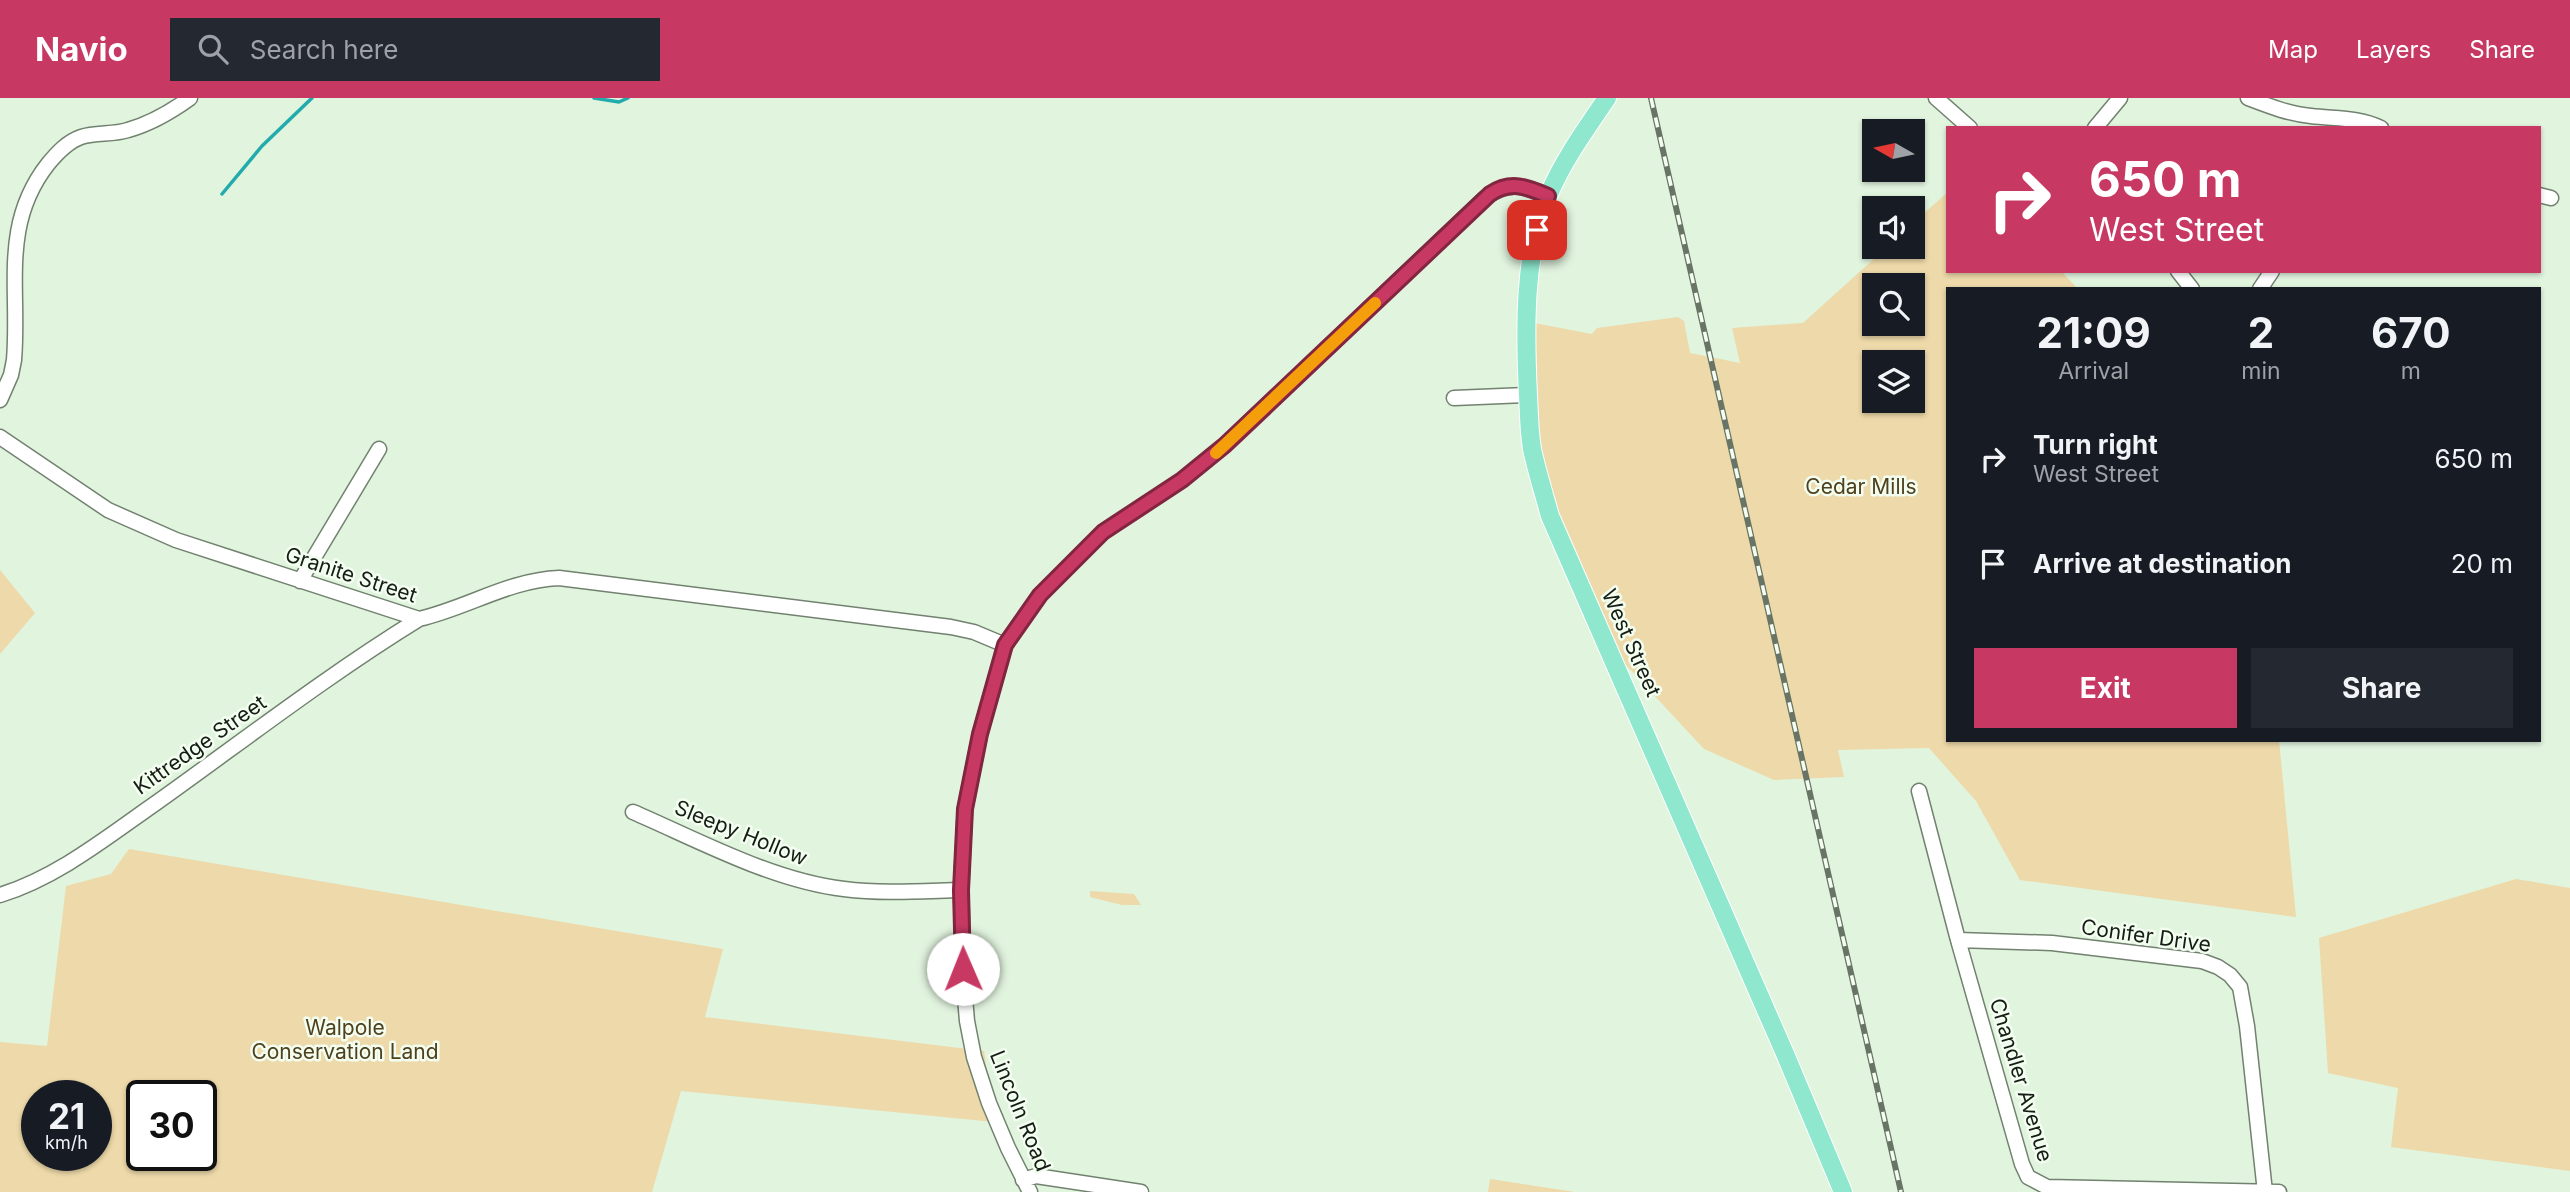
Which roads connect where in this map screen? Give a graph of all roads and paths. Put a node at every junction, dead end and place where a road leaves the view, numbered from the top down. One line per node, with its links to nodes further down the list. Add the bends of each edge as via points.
1 (190, 98): 15 (street, via 127,131 93,134 65,146 36,178 20,213 14,360)
2 (1608, 98): 10 (main road, West Street)
3 (1936, 98): 7 (street)
4 (2120, 98): 8 (street)
5 (2248, 98): 6 (street)
6 (2308, 122): 9 (street, via 2364,120)
7 (1968, 126)
8 (2097, 126)
9 (2377, 126)
10 (1548, 196): 13 (main road, West Street, via 1533,254 1527,321); 20 (street, Lincoln Road, via 1514,185 1487,196 1225,445 1182,480 1103,532 1040,595)
11 (2180, 273): 12 (street)
12 (2190, 287)
13 (1528, 395): 14 (street); 29 (main road, West Street, via 1532,448 1550,516)
14 (1454, 398)
15 (0, 400)
16 (0, 437): 18 (street, Granite Street, via 108,510 176,540)
17 (379, 449): 18 (street)
18 (300, 581): 19 (street, Granite Street)
19 (419, 619): 20 (street, Granite Street, via 518,583 559,578 951,627); 24 (street, Kittredge Street, via 68,865)
20 (1005, 645): 23 (street, Lincoln Road, via 970,777)
21 (1919, 791): 25 (street, Chandler Avenue)
22 (633, 812): 23 (street, Sleepy Hollow, via 776,873 814,884 862,891)
23 (961, 890): 26 (street, Lincoln Road, via 964,986 974,1057)
24 (0, 895)
25 (1958, 940): 27 (street, Chandler Avenue, via 2028,1177 2047,1187); 27 (street, Conifer Drive, via 2052,943 2202,961 2230,975 2240,987 2248,1026)
26 (1026, 1186): 28 (street, via 1036,1176)
27 (2264, 1191): 30 (street, Chandler Avenue)
28 (1141, 1192)
29 (1843, 1192)
30 (2279, 1192)

